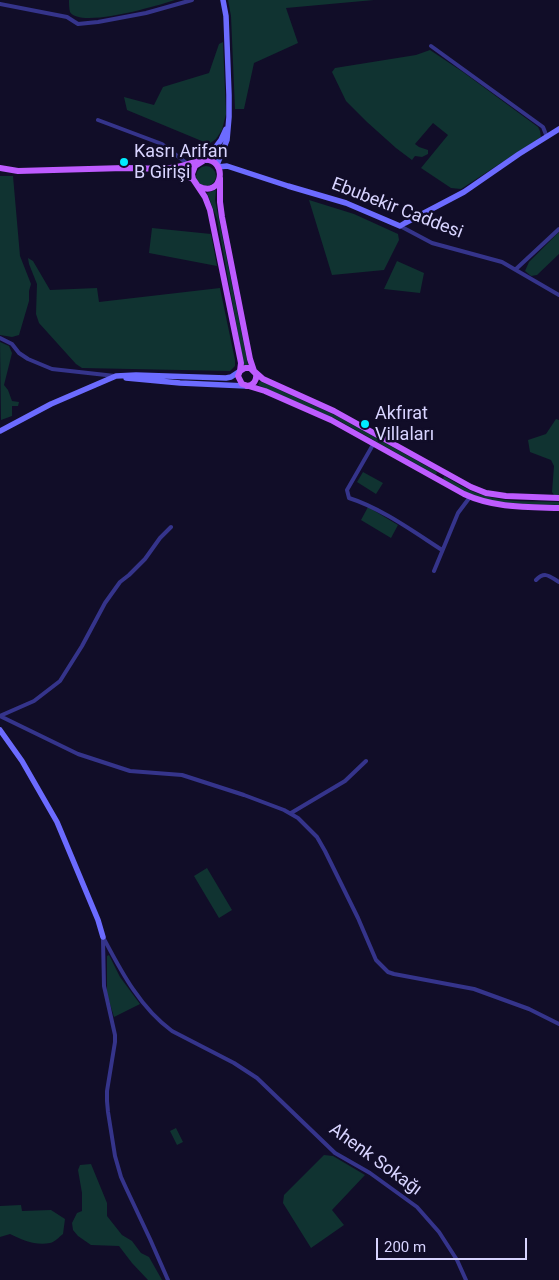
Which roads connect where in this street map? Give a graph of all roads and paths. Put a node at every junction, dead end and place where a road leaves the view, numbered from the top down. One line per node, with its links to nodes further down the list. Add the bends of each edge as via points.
1 (192, 0): 3 (street, via 146,13 78,24 67,17)
2 (223, 0): 5 (street)
3 (0, 4)
4 (431, 46): 8 (street, via 543,127)
5 (229, 117): 9 (street, via 221,140); 11 (street, via 227,140)
6 (98, 120): 10 (street, via 162,144)
7 (559, 129): 8 (street)
8 (547, 137): 16 (street, via 464,192)
9 (204, 160): 10 (main road); 11 (main road); 15 (main road, via 195,166)
10 (189, 164): 13 (main road)
11 (217, 166): 14 (main road); 16 (street, Ebubekir Caddesi, via 227,166 346,203)
12 (0, 168): 13 (main road)
13 (169, 168): 15 (main road)
14 (220, 178): 15 (main road, via 215,186 207,189); 21 (main road, via 222,217)
15 (194, 181): 22 (main road, via 205,197 212,217 241,363)
16 (400, 226): 18 (street, Ebubekir Caddesi, via 432,243 502,262)
17 (559, 229): 18 (street)
18 (516, 269): 19 (street, Ebubekir Caddesi)
19 (559, 294)
20 (0, 338): 23 (street, via 28,359 46,367)
21 (254, 371): 22 (main road, via 247,368); 24 (main road, via 256,380); 28 (main road, via 263,380 334,411 477,490 506,496)
22 (240, 372): 23 (street, via 231,378); 24 (main road, via 239,379)
23 (116, 376): 24 (street); 25 (street, via 51,404)
24 (247, 386): 26 (main road, via 323,416)
25 (0, 431)
26 (374, 443): 27 (main road); 31 (street, via 347,490 349,498 364,503)
27 (470, 497): 29 (main road, via 501,506); 31 (street, via 458,513)
28 (559, 498)
29 (559, 508)
30 (170, 526): 35 (street, via 105,603 60,681 34,701)
31 (442, 550): 32 (street)
32 (434, 571)
33 (536, 580): 34 (street, via 545,574)
34 (559, 582)
35 (0, 716): 38 (street, via 78,754 130,771 182,775)
36 (0, 730): 39 (street, via 57,822)
37 (366, 761): 38 (street, via 345,781)
38 (291, 813): 40 (street, via 317,837 376,960 388,972 474,989 530,1009)
39 (102, 937): 41 (street, via 104,986 115,1035 107,1091 115,1156 121,1177); 42 (street, Ahenk Sokağı, via 123,975 164,1025 257,1078 335,1153 370,1173 417,1207 439,1232)
40 (559, 1024)
41 (168, 1280)
42 (466, 1280)

